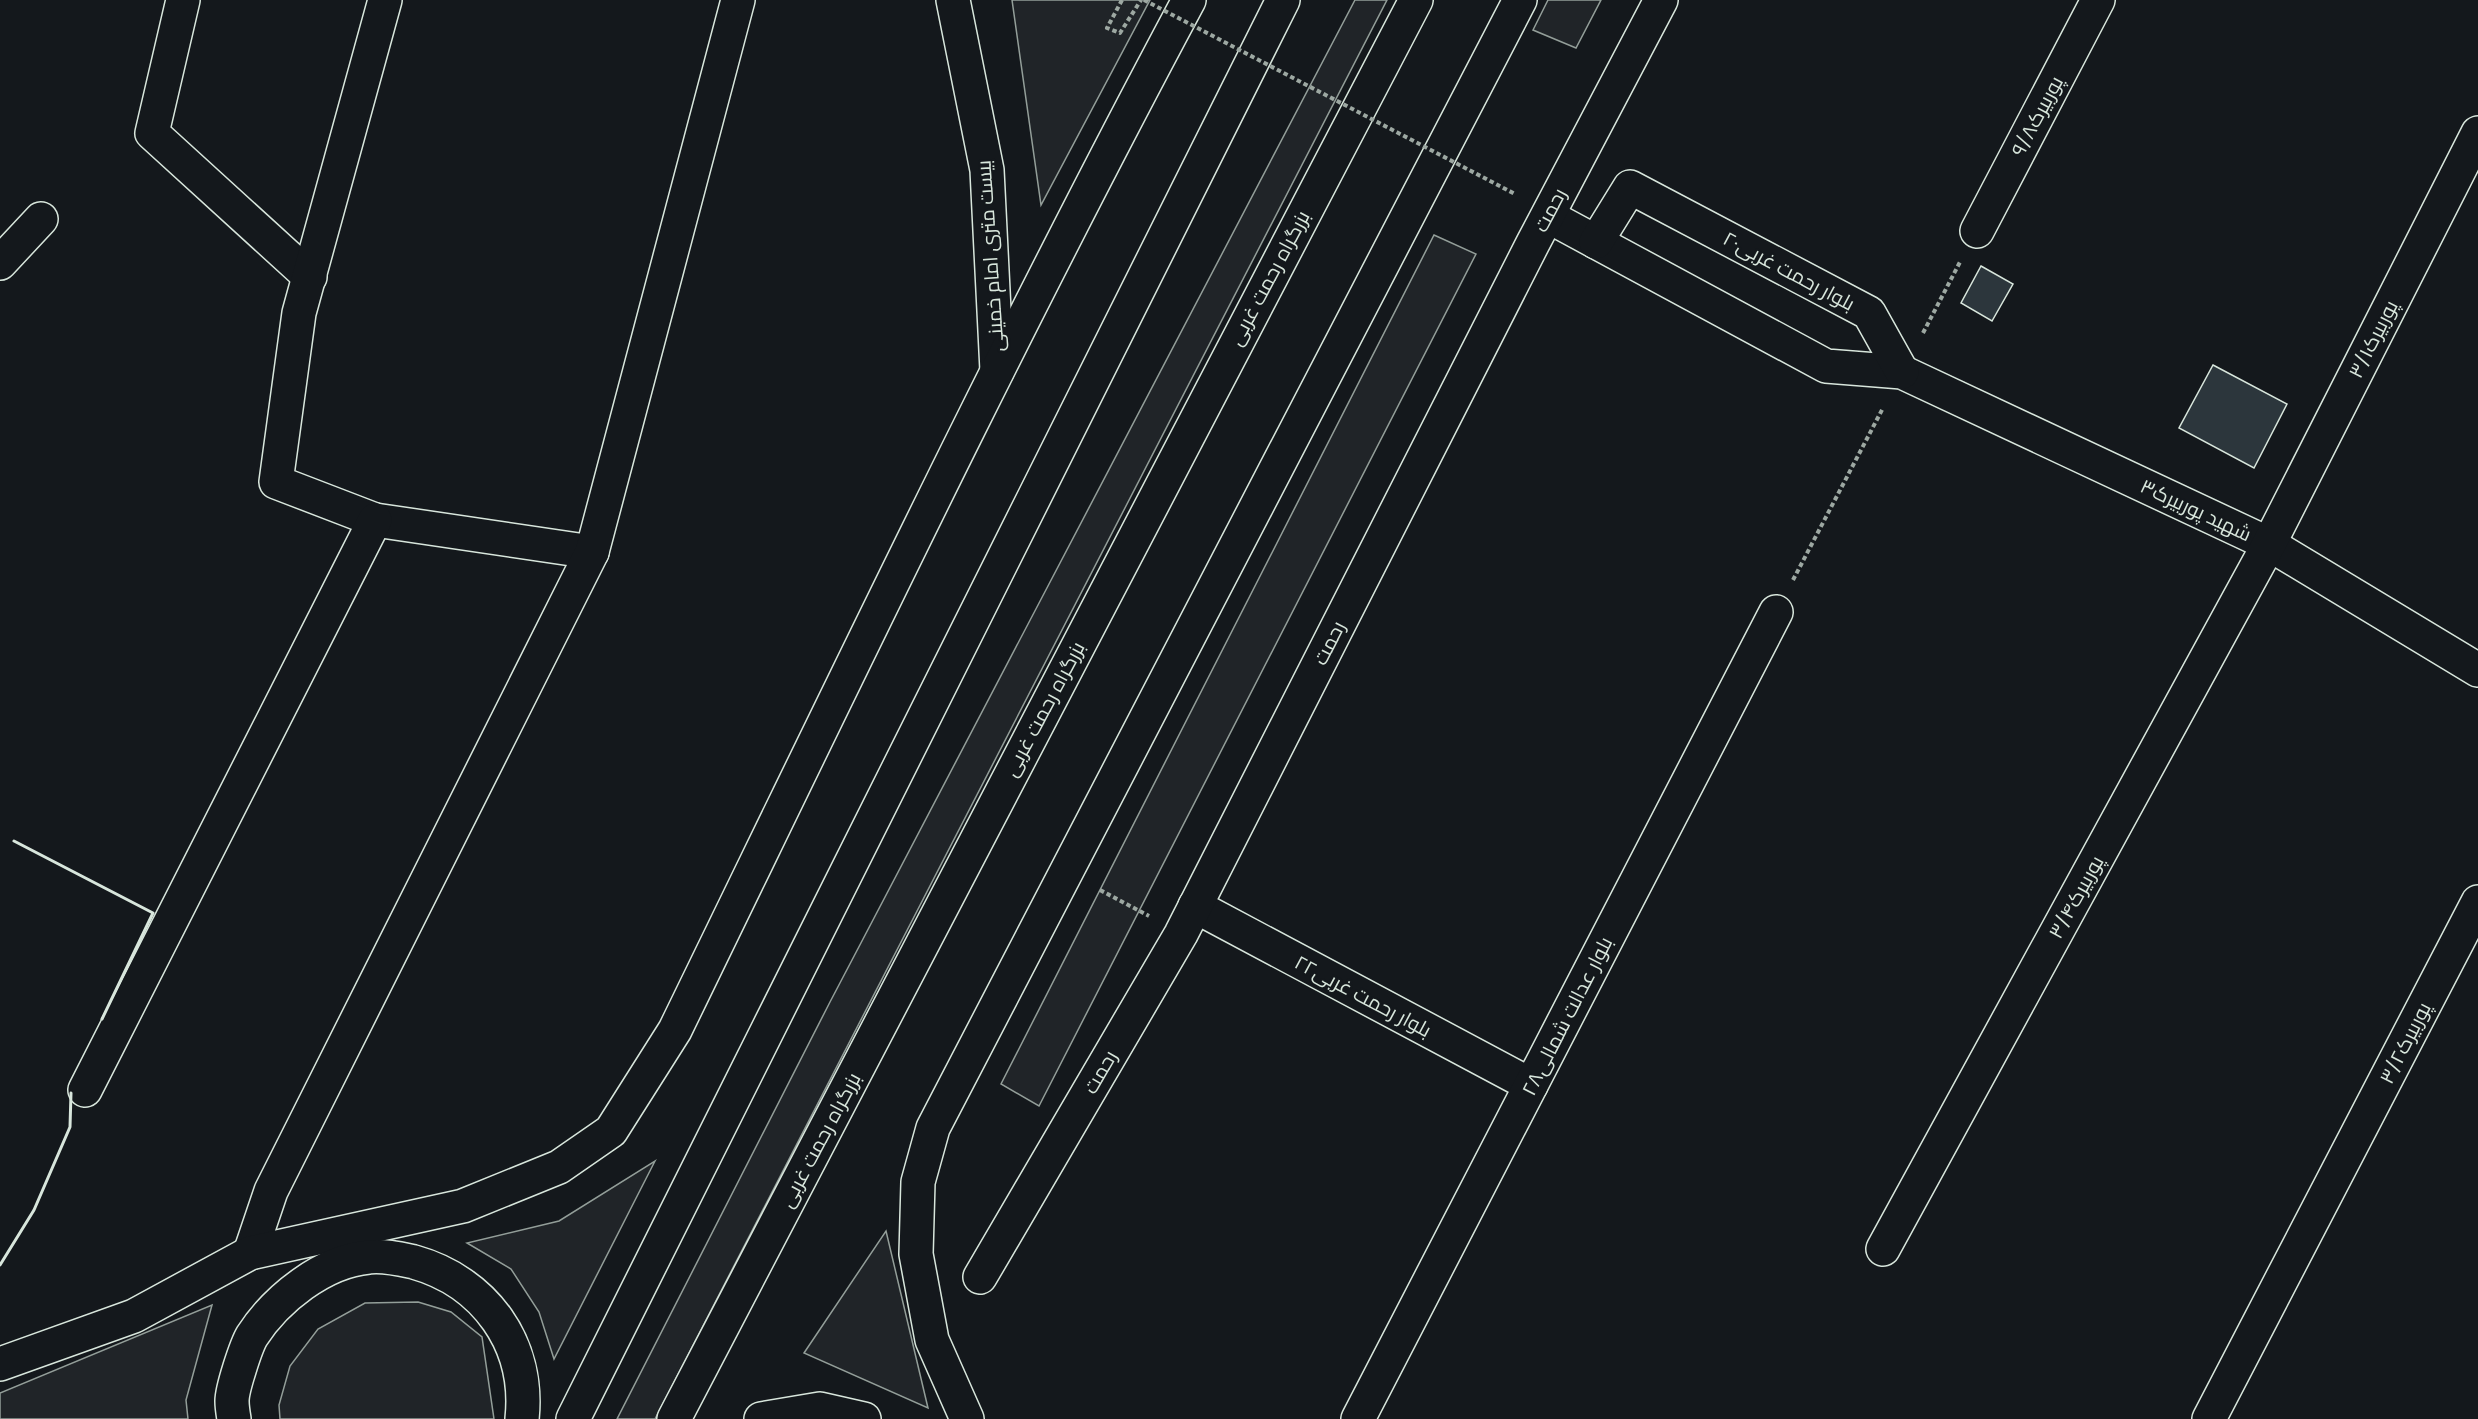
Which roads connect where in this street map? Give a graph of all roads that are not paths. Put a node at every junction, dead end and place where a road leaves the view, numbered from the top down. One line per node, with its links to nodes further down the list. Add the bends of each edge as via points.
1 (183, 0): 17 (main road, via 152,134)
2 (385, 0): 17 (main road)
3 (738, 0): 22 (main road)
4 (953, 0): 18 (main road, بیست متری امام خمینی, via 987,170)
5 (1189, 0): 18 (main road)
6 (1283, 0): 35 (main road)
7 (1416, 0): 36 (main road, بزرگراه رحمت غربی)
8 (1520, 0): 39 (main road, via 933,1128 918,1182 916,1254 932,1340)
9 (1661, 0): 12 (main road, رحمت)
10 (2098, 0): 14 (main road, پوربیرک۹/۸)
11 (2478, 133): 21 (main road, پوربیرک۳/۱)
12 (1548, 216): 15 (main road); 26 (main road, رحمت)
13 (41, 219): 16 (main road)
14 (1977, 231)
15 (1596, 242): 19 (main road, via 1826,366); 19 (main road, بلوار رحمت غربی۲۰, via 1630,187 1869,313)
16 (0, 263)
17 (310, 276): 20 (main road, via 299,313 276,482)
18 (997, 371): 30 (main road, via 675,1030 611,1131 559,1167 463,1206)
19 (1902, 372): 21 (main road, شهید پوربیرک۳)
20 (375, 520): 22 (main road); 28 (main road)
21 (2269, 544): 24 (main road, شهید پوربیرک۳); 29 (main road, پوربیرک۳/۴)
22 (592, 552): 30 (main road, via 271,1191)
23 (1776, 612): 27 (main road, بلوار عدالت شمالی۲۸)
24 (2478, 670)
25 (2478, 902): 41 (main road, پوربیرک۳/۲)
26 (1188, 920): 27 (main road, بلوار رحمت غربی۲۲); 31 (main road, رحمت)
27 (1531, 1085): 40 (main road, بلوار عدالت شمالی۲۸)
28 (85, 1090)
29 (1883, 1249)
30 (250, 1253): 32 (main road, via 134,1316)
31 (980, 1277)
32 (0, 1364)
33 (234, 1419): 34 (main road, via 232,1399 251,1338 279,1303 333,1265 369,1256 402,1259 439,1269 470,1288 508,1336 524,1402)
34 (522, 1419)
35 (573, 1419)
36 (674, 1419)
37 (761, 1419): 38 (main road, via 820,1409)
38 (864, 1419)
39 (967, 1419)
40 (1358, 1419)
41 (2209, 1419)

